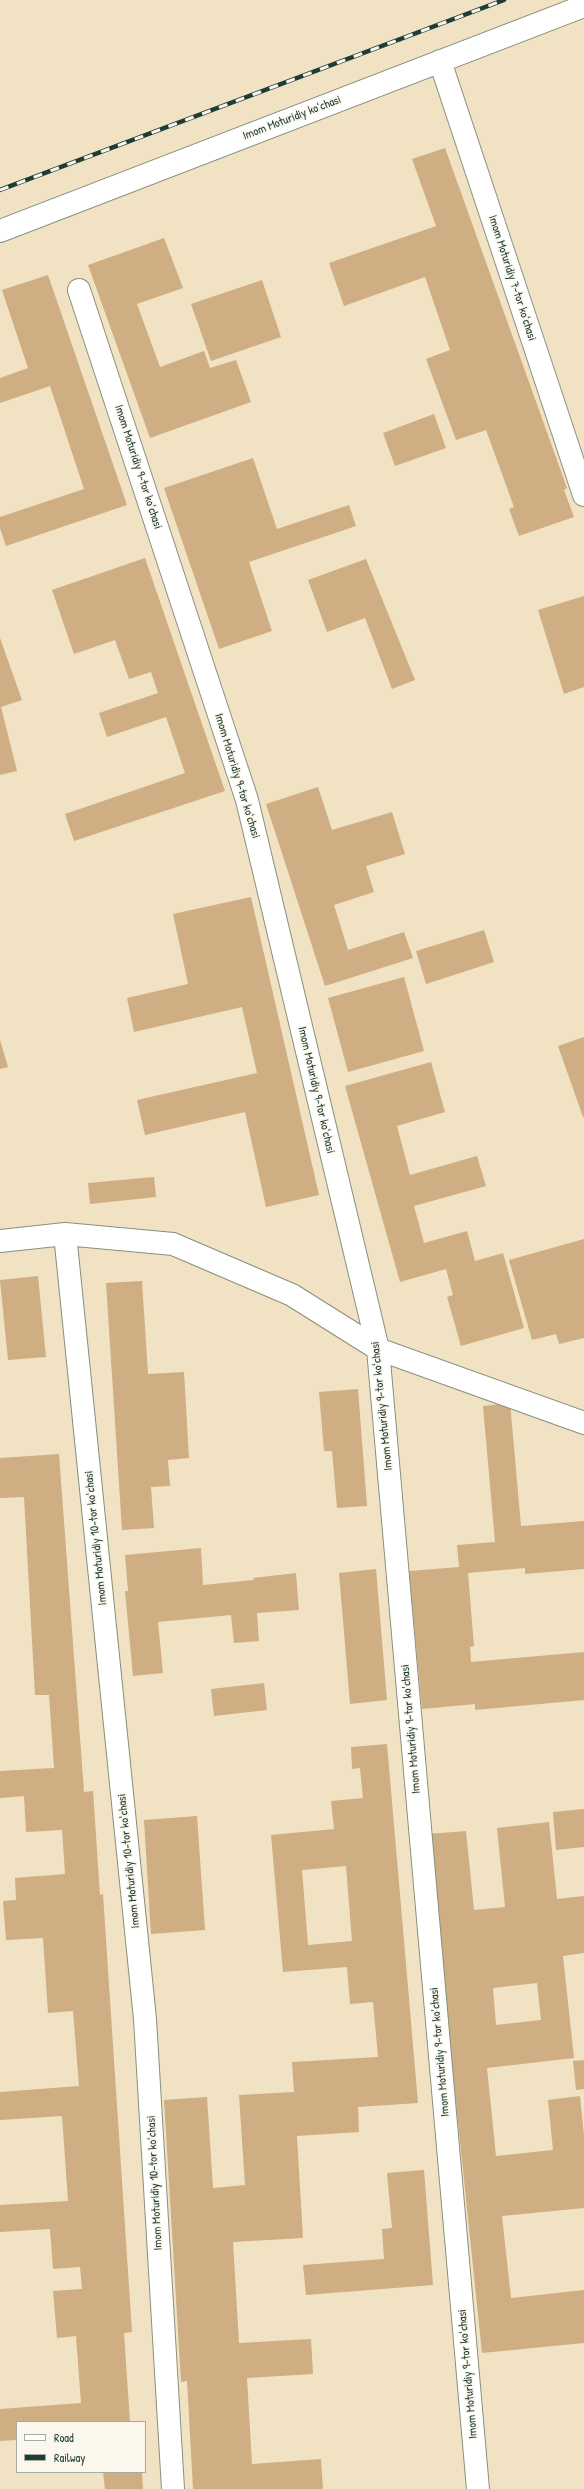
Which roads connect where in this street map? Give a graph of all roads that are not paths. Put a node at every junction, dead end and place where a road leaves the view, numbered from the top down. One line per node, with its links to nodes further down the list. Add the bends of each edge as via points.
1 (584, 6): 2 (street, Imom Moturidiy koʻchasi)
2 (440, 60): 3 (street, Imom Moturidiy koʻchasi); 5 (street, Imom Moturidiy 7-tor koʻchasi)
3 (0, 230)
4 (79, 290): 8 (street, Imom Moturidiy 9-tor koʻchasi, via 247,800)
5 (584, 496)
6 (65, 1234): 7 (street); 8 (street, via 173,1244 292,1295); 10 (street, Imom Moturidiy 10-tor koʻchasi, via 145,2019)
7 (0, 1241)
8 (378, 1349): 9 (street); 11 (street, Imom Moturidiy 9-tor koʻchasi)
9 (584, 1423)
10 (173, 2489)
11 (478, 2489)

